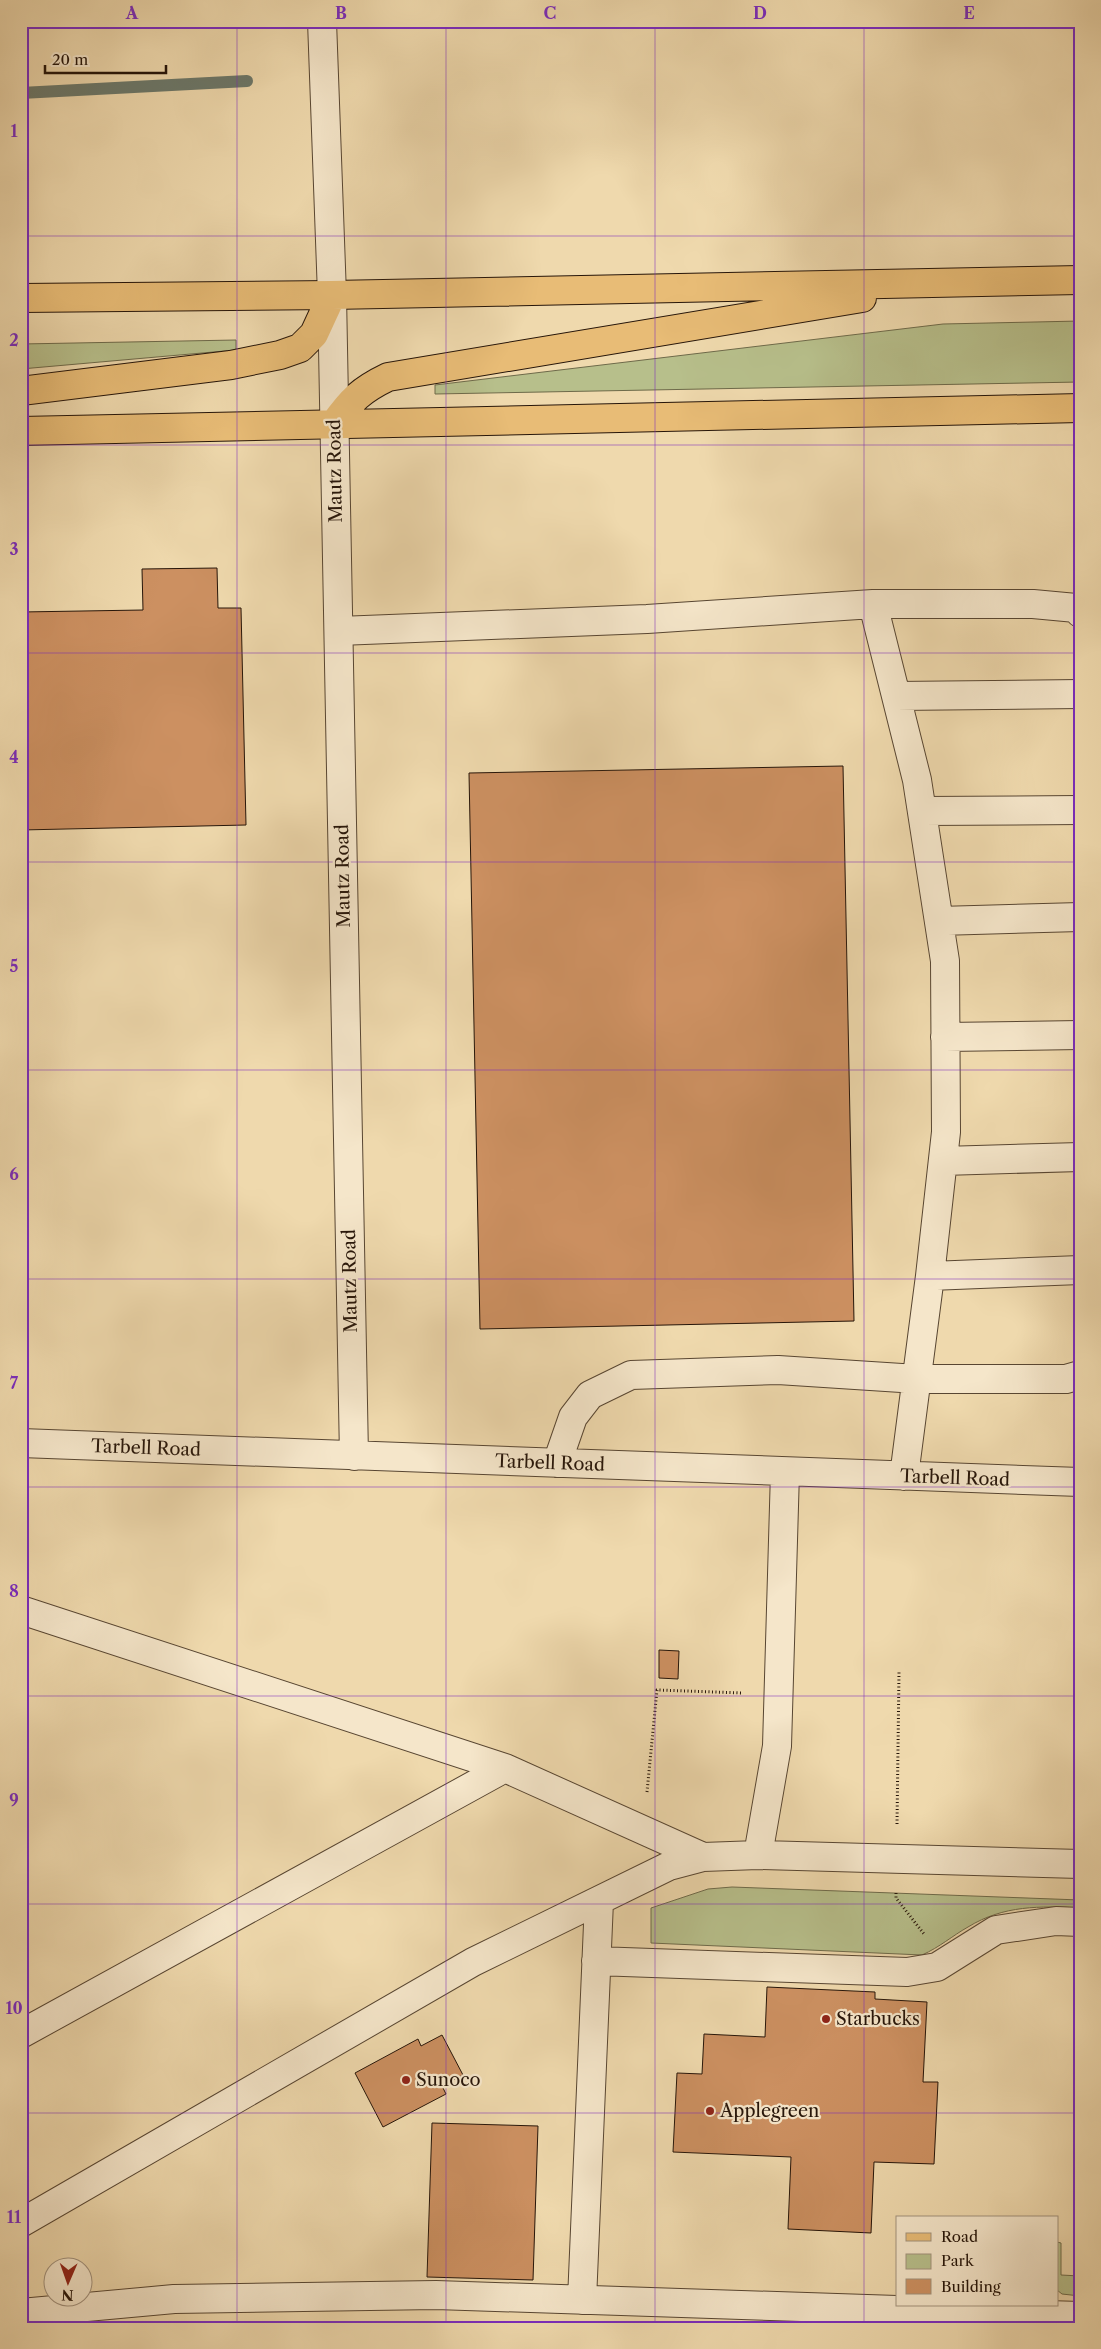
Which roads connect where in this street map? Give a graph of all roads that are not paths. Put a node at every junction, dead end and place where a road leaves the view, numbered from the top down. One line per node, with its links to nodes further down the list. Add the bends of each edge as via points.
1 (322, 21): 4 (street, Mautz Road)
2 (1080, 280): 3 (main road)
3 (958, 282): 4 (main road); 8 (main road, via 388,377 368,386 352,399)
4 (332, 295): 5 (main road); 6 (main road, via 314,334 300,348 280,355 231,365); 8 (street, Mautz Road)
5 (21, 298)
6 (21, 391)
7 (1080, 408): 8 (main road)
8 (334, 424): 9 (main road); 12 (street, Mautz Road)
9 (21, 431)
10 (874, 604): 11 (street, via 1033,604 1076,608); 12 (street, via 646,619); 14 (street)
11 (1080, 613)
12 (338, 631): 28 (street, Mautz Road)
13 (1080, 694): 14 (street)
14 (896, 696): 16 (street, via 918,780)
15 (1080, 810): 16 (street)
16 (922, 811): 18 (street)
17 (1080, 917): 18 (street)
18 (939, 921): 20 (street, via 945,961)
19 (1080, 1035): 20 (street)
20 (945, 1036): 22 (street, via 946,1132)
21 (1080, 1157): 22 (street)
22 (943, 1161): 24 (street)
23 (1080, 1270): 24 (street)
24 (930, 1276): 26 (street)
25 (1080, 1375): 26 (street, via 1066,1378)
26 (917, 1379): 29 (street, via 778,1370 632,1375 590,1395 573,1417); 31 (street)
27 (21, 1443): 28 (street, Tarbell Road)
28 (354, 1456): 29 (street, Tarbell Road)
29 (556, 1464): 30 (street, Tarbell Road)
30 (785, 1472): 31 (street, Tarbell Road); 35 (street, via 777,1746)
31 (904, 1476): 32 (street, Tarbell Road)
32 (1080, 1482)
33 (21, 1610): 34 (street)
34 (504, 1768): 36 (street); 41 (street)
35 (758, 1855): 36 (street); 37 (street)
36 (703, 1857): 38 (street, via 669,1866)
37 (1080, 1864)
38 (599, 1901): 40 (street); 42 (street, via 473,1962)
39 (1080, 1922): 40 (street, via 1056,1921 996,1930 937,1967 907,1972)
40 (596, 1961): 43 (street)
41 (21, 2034)
42 (21, 2223)
43 (582, 2300): 44 (street, via 436,2295 174,2299); 45 (street)
44 (21, 2313)
45 (1080, 2316)

